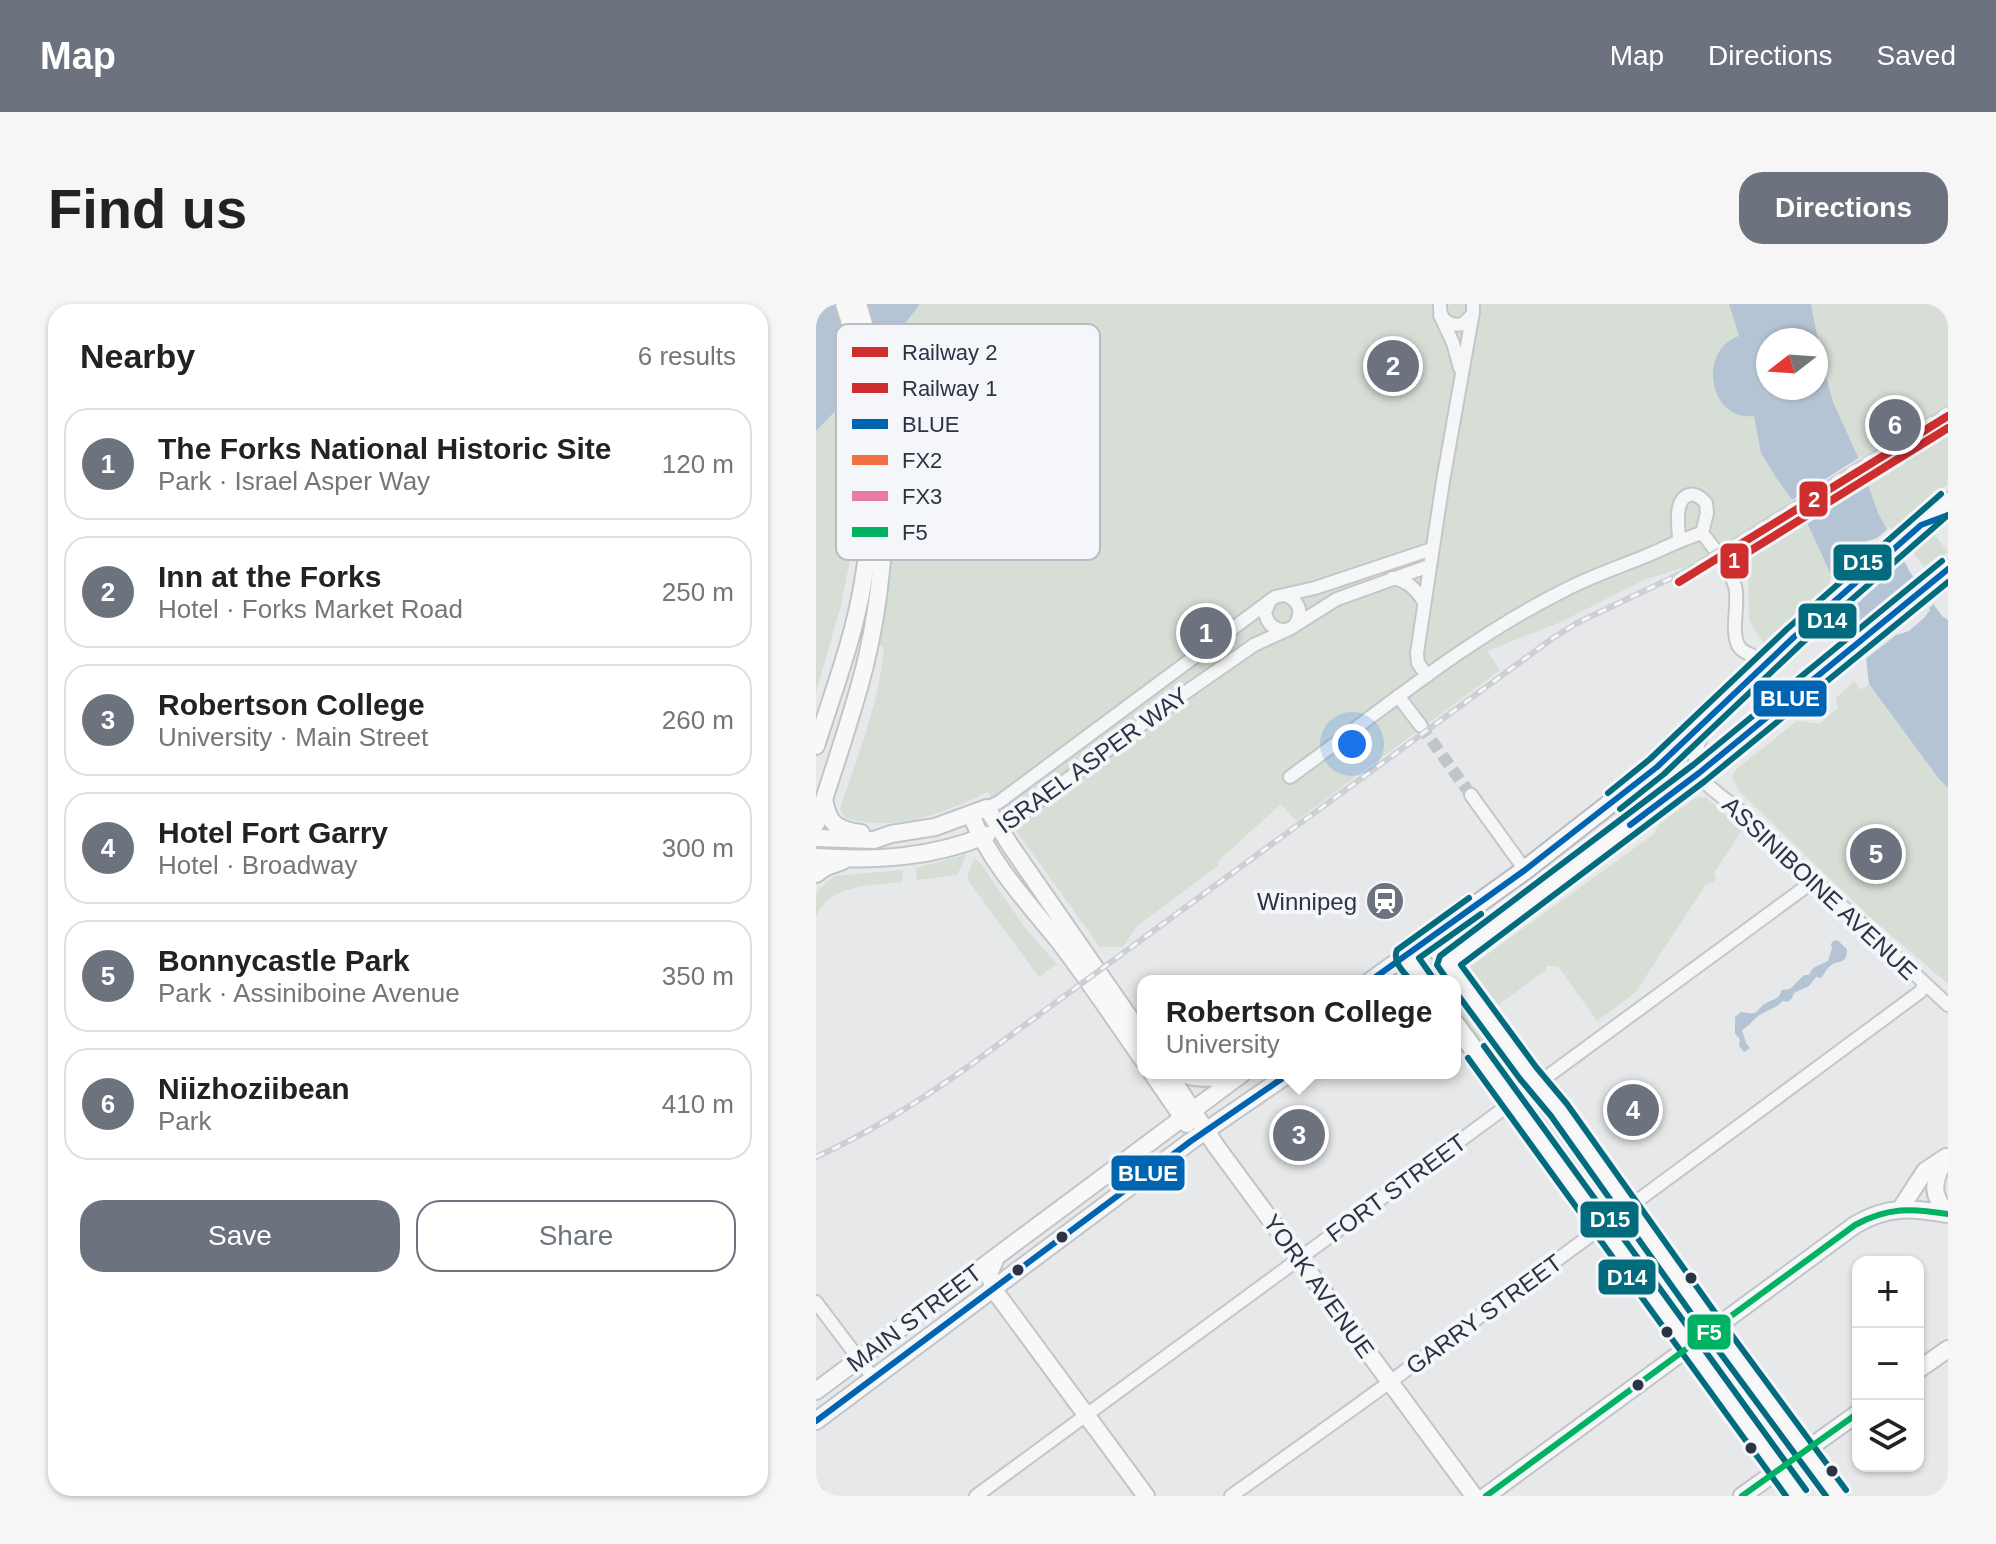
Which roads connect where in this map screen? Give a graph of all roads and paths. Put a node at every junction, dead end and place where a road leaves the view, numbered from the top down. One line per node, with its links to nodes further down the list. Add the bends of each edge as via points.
1 (844, 304): 5 (main road)
2 (858, 304): 6 (main road)
3 (1473, 308): 4 (street, via 1467,321 1458,325 1447,323); 7 (street)
4 (1440, 310): 7 (street)
5 (850, 324)
6 (864, 324)
7 (1461, 380): 13 (street)
8 (1948, 502): 10 (highway)
9 (1948, 515): 10 (highway)
10 (1921, 525): 22 (highway)
11 (1702, 533): 12 (street); 12 (street, via 1706,503 1687,496 1678,515); 22 (street, via 1733,581 1738,644)
12 (1679, 540): 23 (street, via 1567,588)
13 (1432, 549): 16 (street); 19 (street, ISRAEL ASPER WAY)
14 (865, 560): 27 (main road, via 844,658)
15 (882, 560): 32 (main road, via 861,682)
16 (1429, 566): 18 (street, ISRAEL ASPER WAY); 20 (street)
17 (1948, 569): 29 (highway)
18 (1392, 578): 20 (street, via 1410,585); 21 (street, ISRAEL ASPER WAY, via 1337,599)
19 (1276, 598): 21 (street, via 1291,597 1298,604 1300,613); 21 (street, via 1265,612 1269,623 1276,629); 33 (street, ISRAEL ASPER WAY)
20 (1424, 602): 23 (street, via 1417,657)
21 (1291, 628): 37 (street, ISRAEL ASPER WAY, via 1235,657)
22 (1768, 662): 25 (highway)
23 (1427, 676): 24 (street)
24 (1398, 696): 26 (street); 30 (street)
25 (1705, 721): 28 (highway); 29 (street, via 1695,763)
26 (1421, 726)
27 (816, 746)
28 (1657, 767): 35 (highway, via 1654,791); 43 (highway)
29 (1699, 773): 35 (highway); 45 (street, ASSINIBOINE AVENUE)
30 (1290, 777)
31 (1471, 795): 43 (street)
32 (824, 799): 36 (main road); 38 (main road, via 829,818 840,828)
33 (987, 808): 34 (main road, ISRAEL ASPER WAY); 37 (main road)
34 (971, 815): 38 (main road, ISRAEL ASPER WAY); 40 (main road)
35 (1636, 821): 48 (highway)
36 (816, 824)
37 (999, 830): 40 (main road, ISRAEL ASPER WAY); 56 (main road)
38 (891, 834): 39 (main road, ISRAEL ASPER WAY, via 862,841)
39 (816, 838)
40 (980, 838): 42 (main road, ISRAEL ASPER WAY, via 893,859); 58 (main road)
41 (816, 857): 42 (main road, ISRAEL ASPER WAY)
42 (851, 859): 44 (main road)
43 (1525, 870): 46 (highway)
44 (816, 874)
45 (1815, 880): 54 (street, ASSINIBOINE AVENUE); 63 (street, FORT STREET)
46 (1430, 939): 47 (highway); 48 (highway)
47 (1405, 956): 49 (main road); 50 (highway)
48 (1447, 963): 51 (main road); 52 (highway)
49 (1378, 975)
50 (1418, 975)
51 (1430, 975)
52 (1456, 975)
53 (1461, 982): 63 (highway)
54 (1925, 984): 55 (street, ASSINIBOINE AVENUE); 68 (street, GARRY STREET)
55 (1948, 1005)
56 (1137, 1028)
57 (1461, 1032): 64 (highway)
58 (1137, 1051)
59 (1157, 1079): 65 (main road, YORK AVENUE)
60 (1171, 1079): 65 (main road, YORK AVENUE)
61 (1234, 1079): 65 (main road, MAIN STREET)
62 (1281, 1079): 66 (main road, MAIN STREET)
63 (1538, 1084): 64 (street, FORT STREET); 68 (highway)
64 (1513, 1102): 71 (highway); 73 (street, FORT STREET)
65 (1188, 1114): 66 (main road, YORK AVENUE); 72 (main road, MAIN STREET)
66 (1202, 1134): 73 (main road, YORK AVENUE); 74 (main road, MAIN STREET)
67 (1947, 1157): 69 (main road, via 1925,1171); 70 (main road, via 1935,1186)
68 (1629, 1207): 71 (street, GARRY STREET); 76 (highway)
69 (1901, 1208): 70 (main road); 76 (main road, via 1855,1225)
70 (1948, 1214)
71 (1603, 1226): 77 (highway); 82 (street, GARRY STREET)
72 (997, 1256): 74 (main road, via 989,1274); 79 (main road, MAIN STREET)
73 (1300, 1259): 82 (main road, YORK AVENUE); 84 (street, FORT STREET)
74 (994, 1290): 81 (main road, MAIN STREET); 84 (main road)
75 (816, 1302): 79 (street)
76 (1715, 1328): 77 (main road); 87 (highway)
77 (1689, 1348): 88 (highway); 93 (main road)
78 (1948, 1349): 80 (main road)
79 (859, 1360): 81 (street); 83 (main road, MAIN STREET)
80 (1924, 1366)
81 (874, 1379): 86 (main road, MAIN STREET)
82 (1390, 1382): 91 (street, GARRY STREET); 92 (main road, YORK AVENUE)
83 (816, 1391)
84 (1087, 1414): 89 (street, FORT STREET); 90 (main road)
85 (1852, 1417): 87 (main road)
86 (816, 1421)
87 (1804, 1451): 88 (main road); 96 (highway)
88 (1779, 1469): 94 (main road); 95 (highway)
89 (976, 1496)
90 (1146, 1496)
91 (1231, 1496)
92 (1474, 1496)
93 (1486, 1496)
94 (1742, 1496)
95 (1798, 1496)
96 (1838, 1496)

